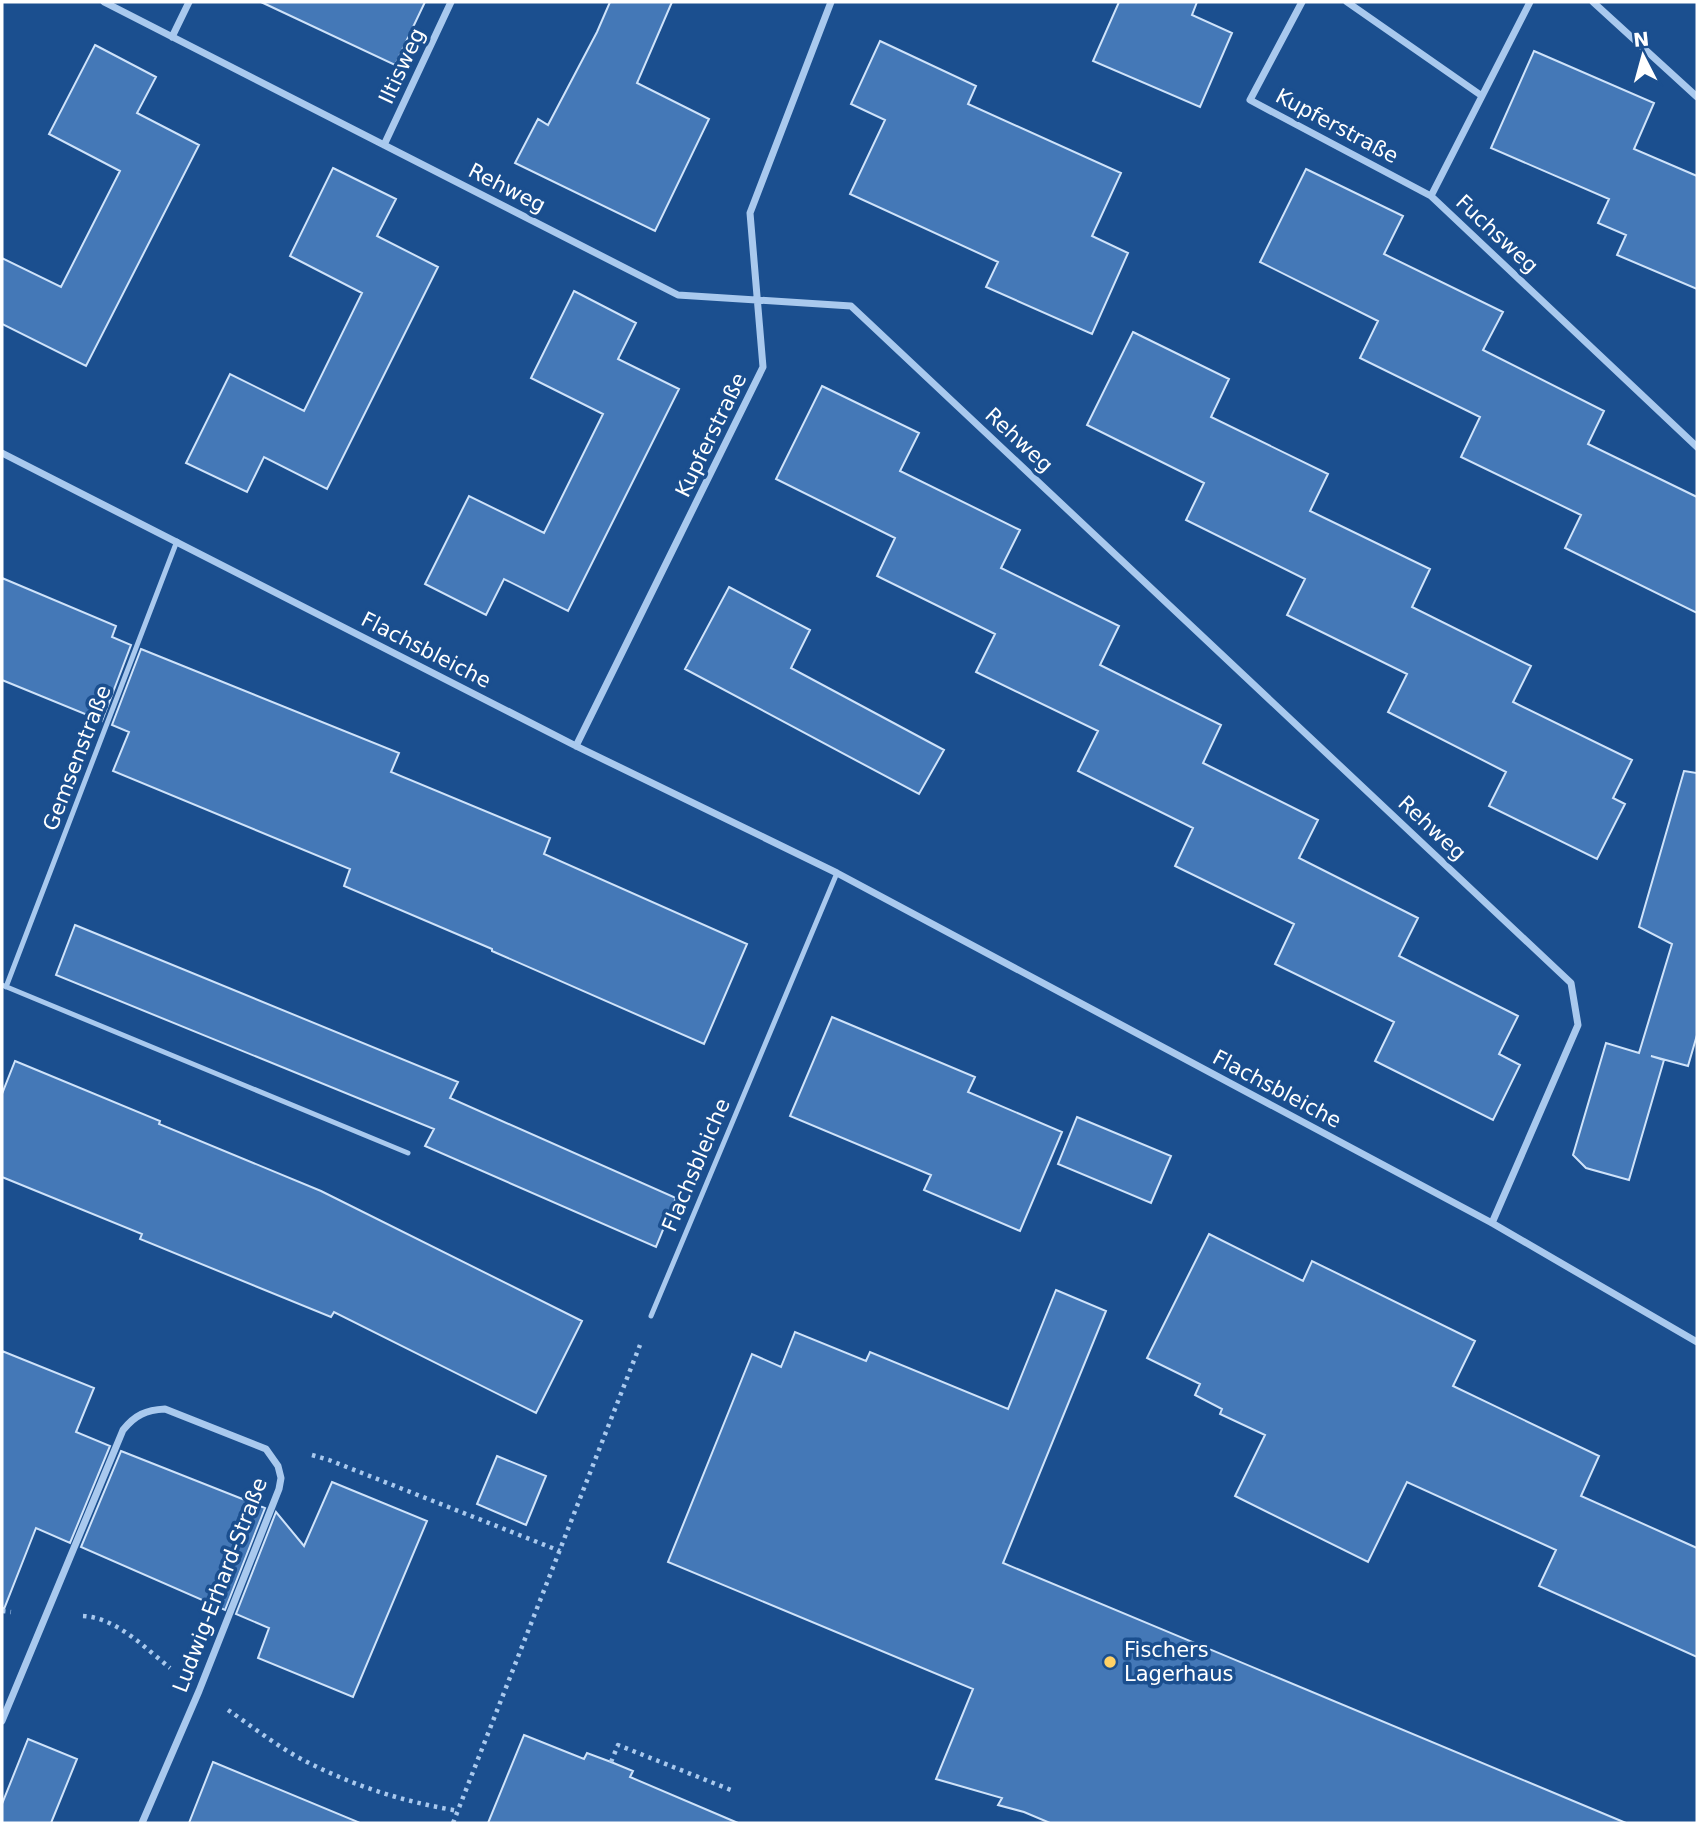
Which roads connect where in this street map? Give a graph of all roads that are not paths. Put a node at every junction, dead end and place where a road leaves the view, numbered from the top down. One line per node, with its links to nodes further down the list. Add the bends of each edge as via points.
1 (104, 2): 9 (street, Rehweg)
2 (189, 2): 9 (street)
3 (451, 2): 12 (street, Iltisweg)
4 (831, 2): 14 (street, Kupferstraße, via 750,213)
5 (1302, 2): 13 (street, Kupferstraße, via 1250,100)
6 (1347, 2): 10 (street)
7 (1530, 2): 10 (street, Fuchsweg)
8 (1593, 2): 11 (street)
9 (172, 37): 12 (street, Rehweg)
10 (1482, 96): 13 (street, Fuchsweg)
11 (1697, 97)
12 (384, 145): 14 (street, Rehweg, via 678,295)
13 (1431, 195): 15 (street, Fuchsweg)
14 (758, 298): 18 (street, Kupferstraße, via 764,367); 22 (street, Rehweg, via 851,306 1571,983 1578,1025)
15 (1697, 447)
16 (2, 453): 17 (street, Flachsbleiche)
17 (177, 541): 18 (street, Flachsbleiche); 20 (lane, Gemsenstraße)
18 (576, 746): 19 (street, Flachsbleiche)
19 (837, 873): 22 (street, Flachsbleiche); 23 (lane, Flachsbleiche)
20 (4, 986): 21 (lane, Gemsenstraße)
21 (408, 1153)
22 (1492, 1223): 24 (street, Flachsbleiche)
23 (651, 1316)
24 (1697, 1342)
25 (2, 1721): 26 (street, Ludwig-Erhard-Straße, via 131,1420 151,1409 165,1409 266,1449 278,1466 279,1489)
26 (142, 1823)

